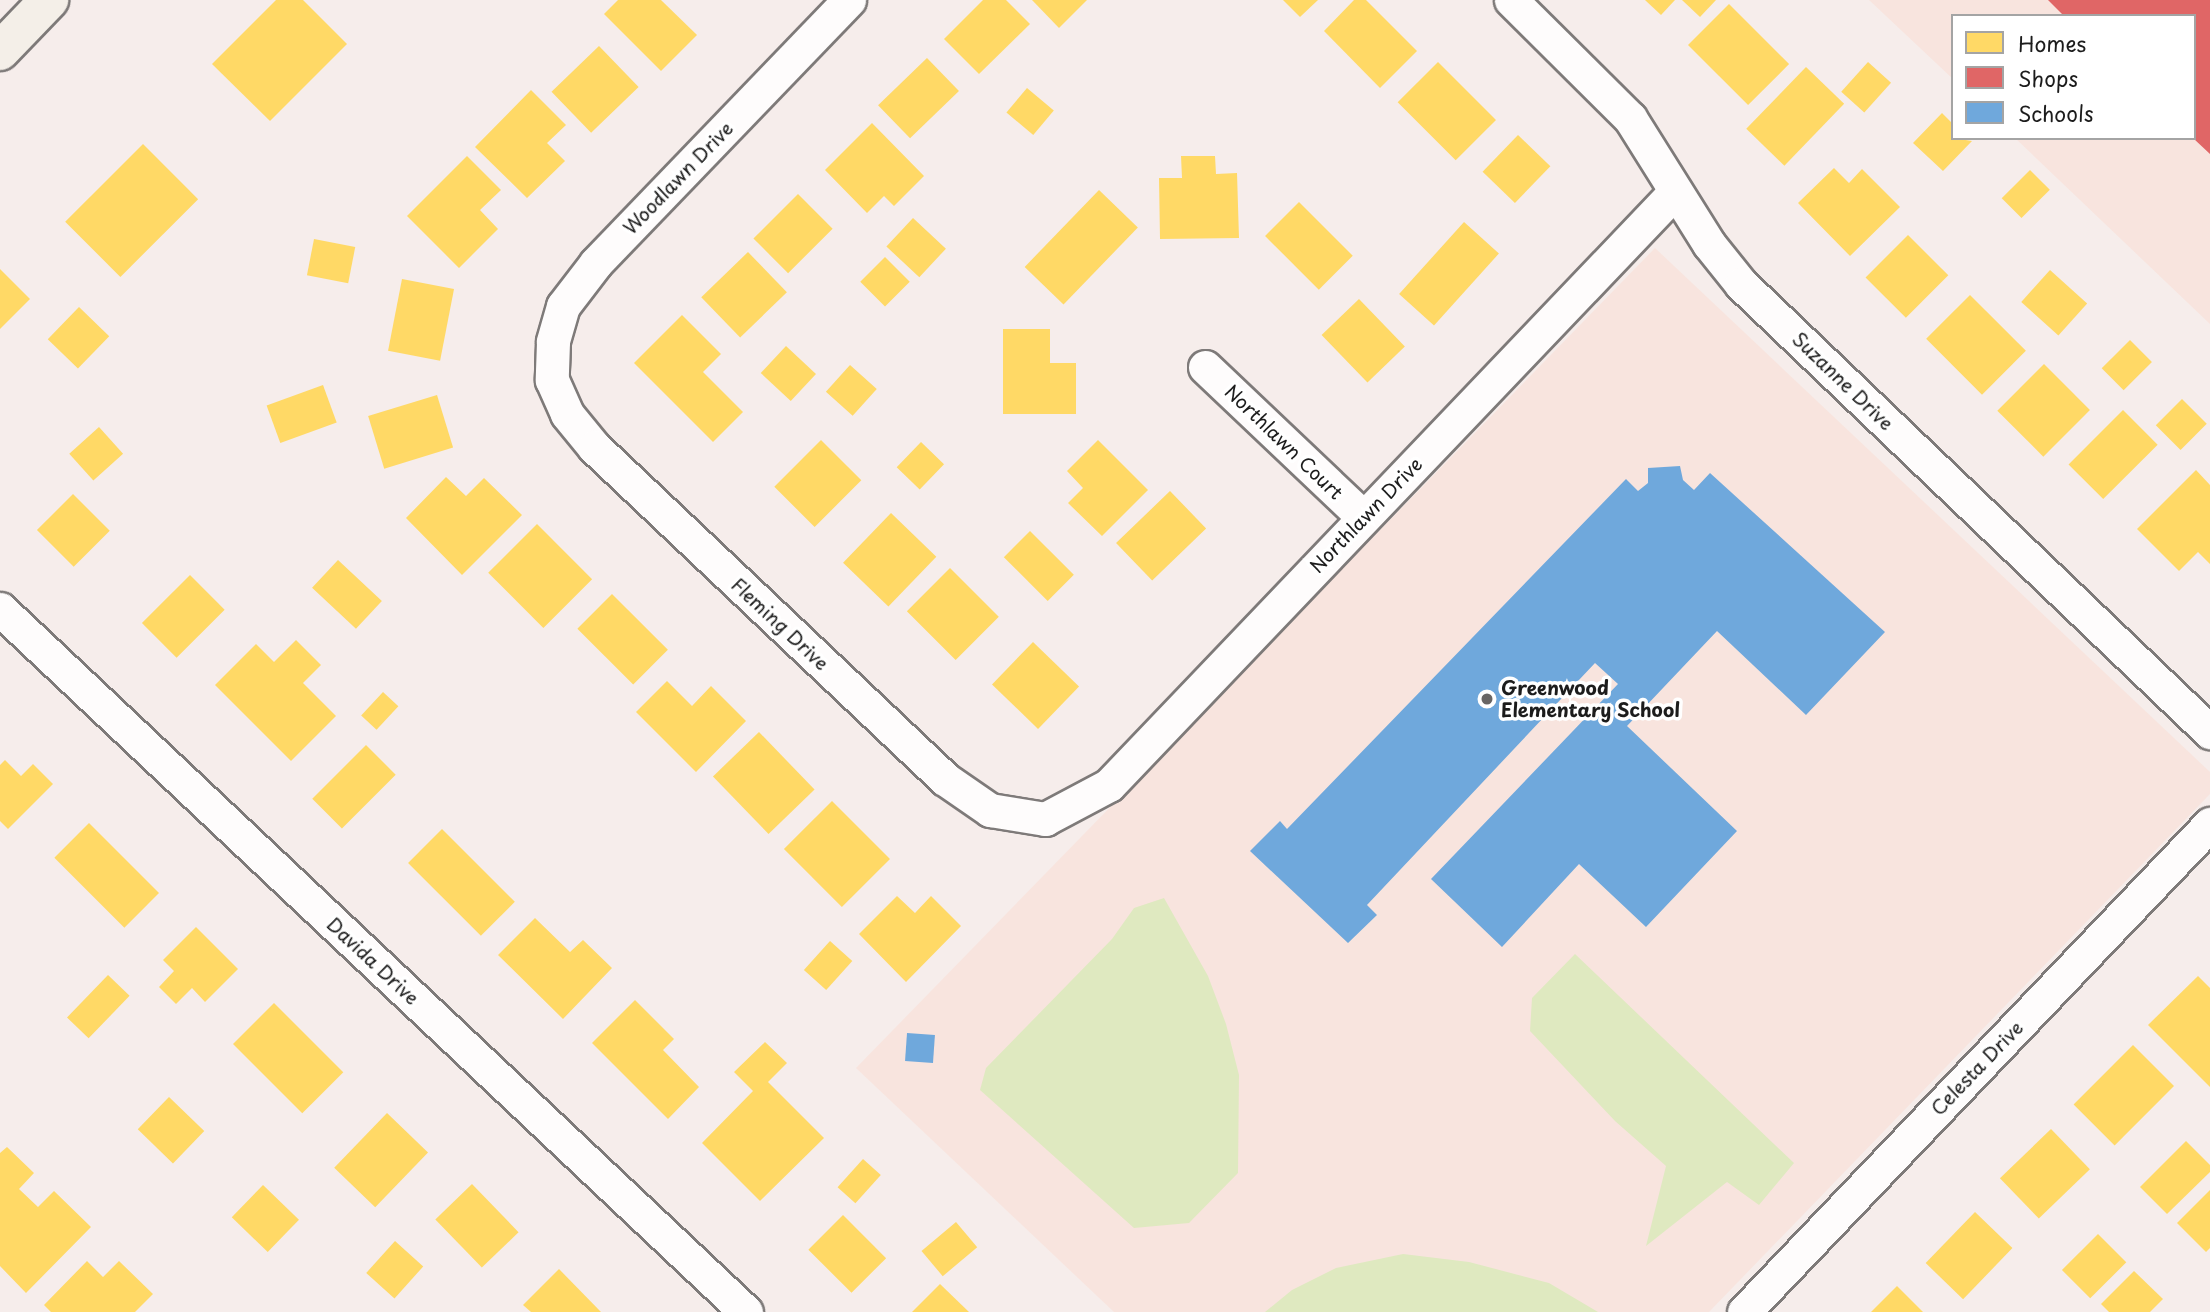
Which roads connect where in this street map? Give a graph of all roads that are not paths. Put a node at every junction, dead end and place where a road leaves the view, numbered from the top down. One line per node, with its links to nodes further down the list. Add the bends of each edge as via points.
1 (49, 0): 4 (main road)
2 (1511, 0): 5 (street, Suzanne Drive, via 1630,118)
3 (830, 7): 7 (street, Woodlawn Drive, via 563,306 553,342)
4 (0, 51)
5 (1674, 193): 8 (street, Northlawn Drive); 10 (street, Suzanne Drive, via 1741,284)
6 (1205, 367): 8 (street, Northlawn Court)
7 (552, 380): 11 (street, Fleming Drive, via 567,414 594,447 945,779 990,810)
8 (1363, 517): 11 (street, Northlawn Drive, via 1109,785)
9 (0, 609): 13 (street, Davida Drive)
10 (2210, 732)
11 (1045, 819)
12 (2210, 824): 14 (street, Celesta Drive)
13 (746, 1312)
14 (1744, 1312)

